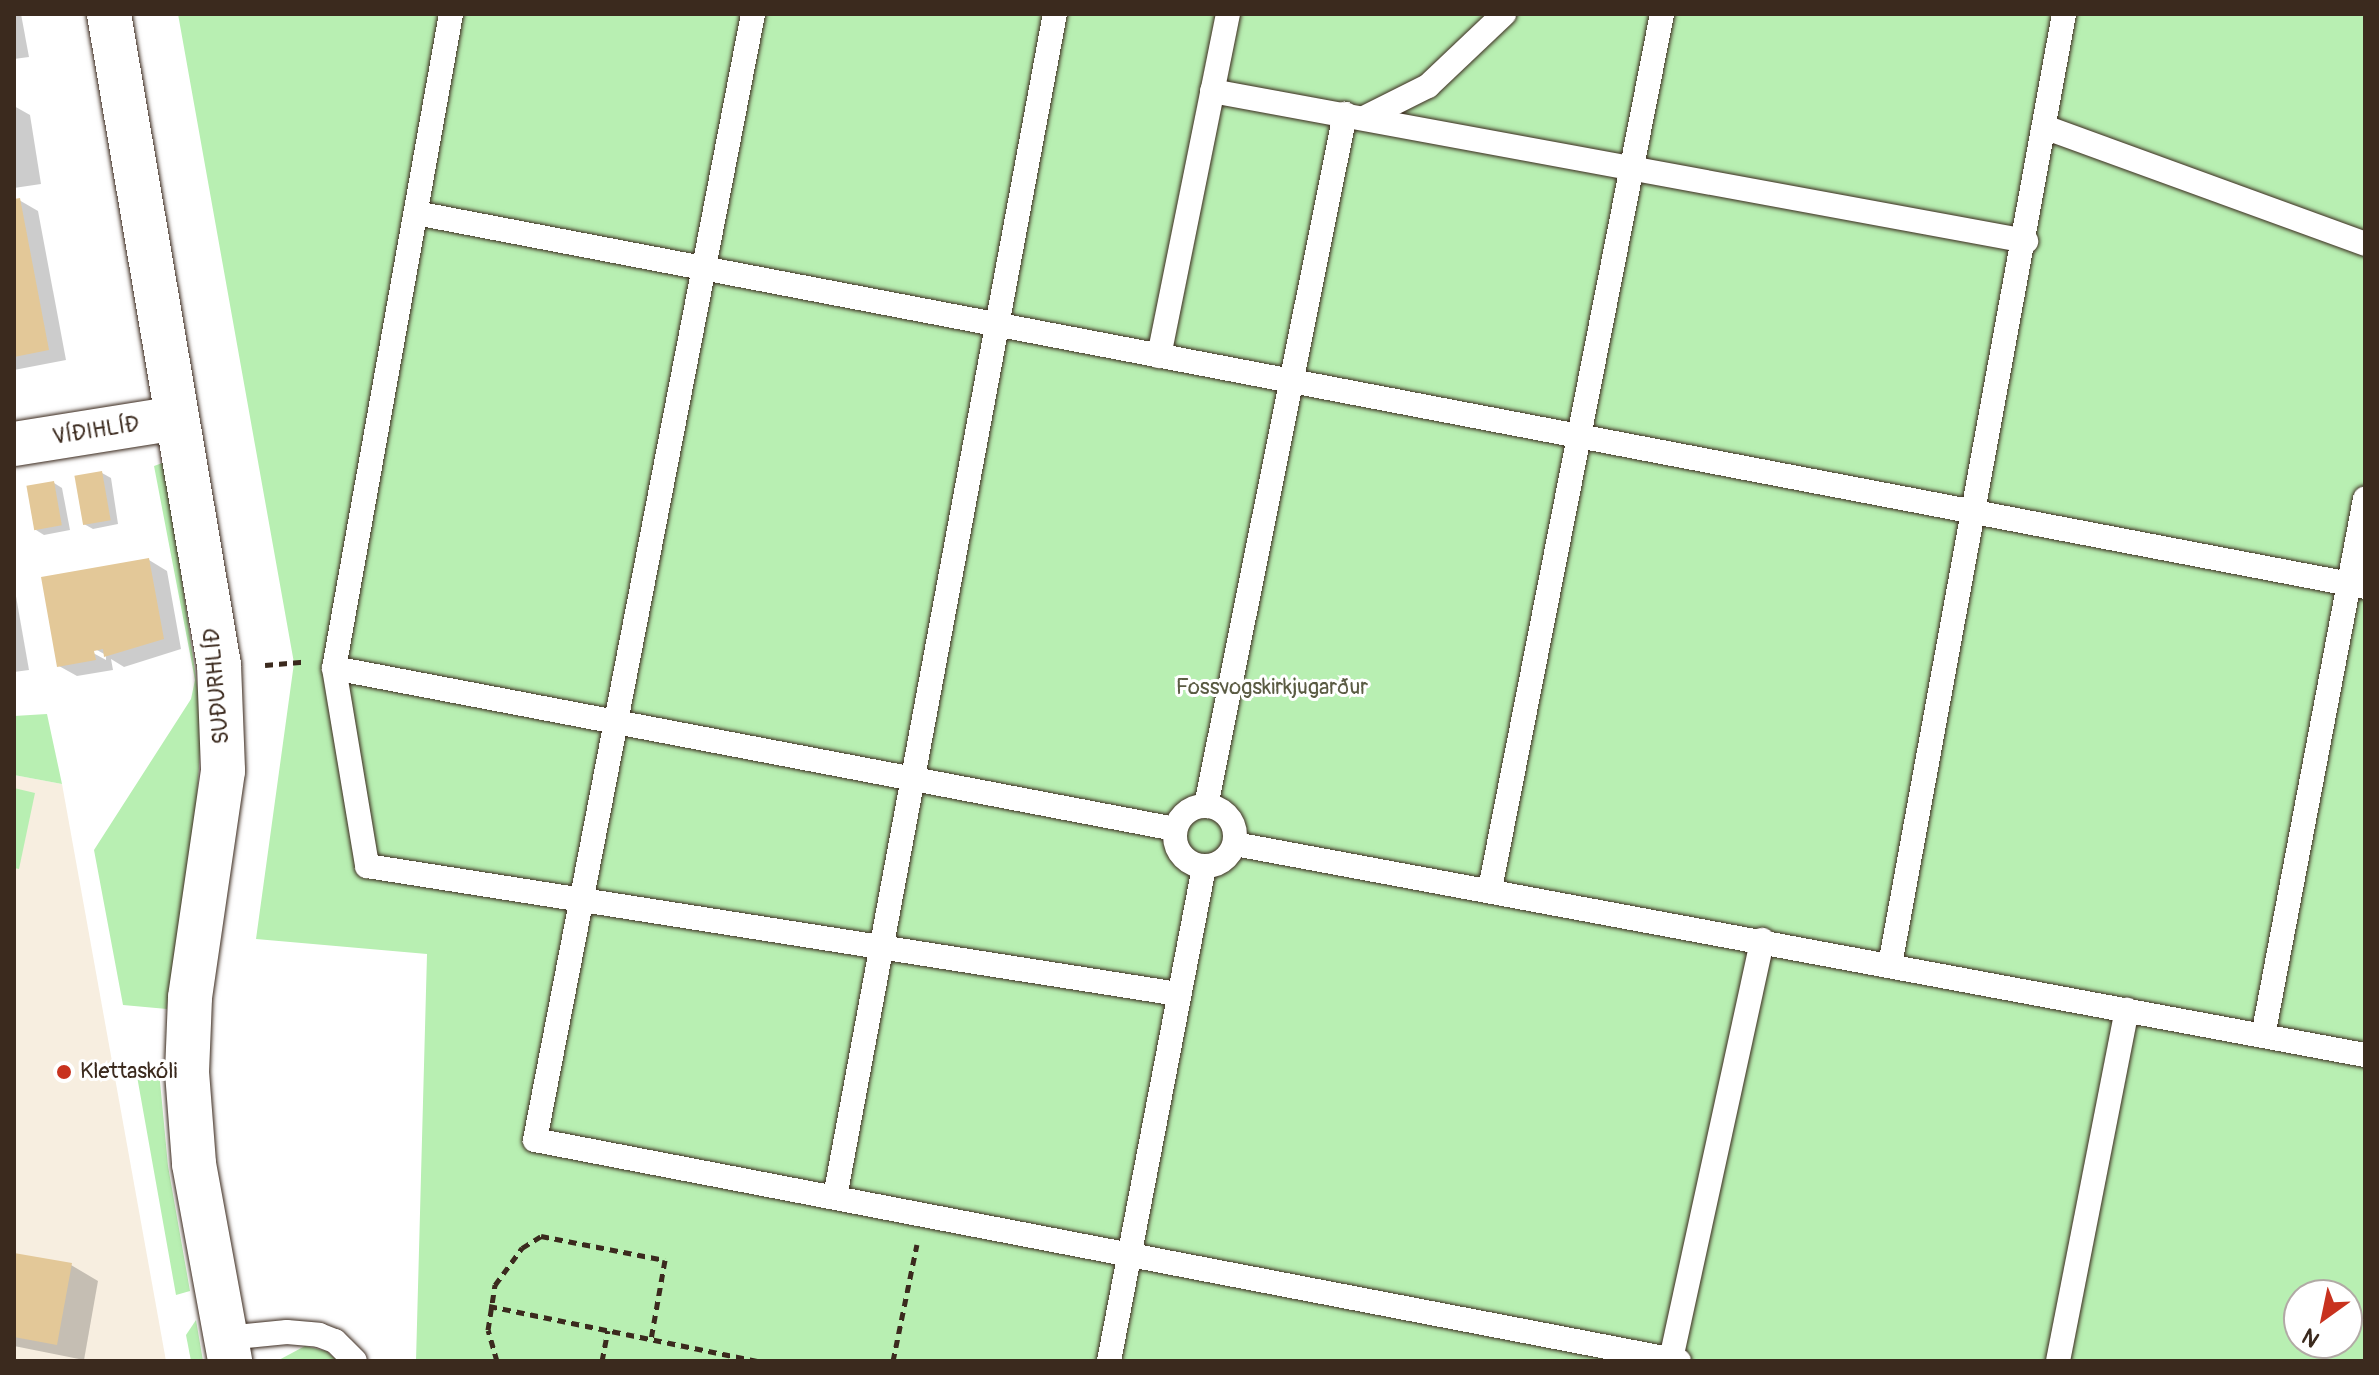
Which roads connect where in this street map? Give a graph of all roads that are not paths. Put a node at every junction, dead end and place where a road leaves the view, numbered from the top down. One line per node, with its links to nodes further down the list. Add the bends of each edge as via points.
1 (109, 14): 20 (street, SUÐURHLÍÐ)
2 (451, 14): 13 (lane)
3 (753, 14): 16 (lane)
4 (1055, 14): 17 (lane)
5 (1228, 14): 9 (lane)
6 (1504, 14): 10 (lane, via 1428,86)
7 (1662, 14): 12 (lane)
8 (2064, 14): 11 (lane)
9 (1212, 91): 10 (lane); 18 (lane)
10 (1355, 116): 12 (lane); 19 (lane)
11 (2047, 128): 14 (lane); 15 (lane)
12 (1632, 167): 14 (lane); 21 (lane)
13 (416, 213): 16 (lane); 26 (lane)
14 (2026, 241): 24 (lane)
15 (2365, 244)
16 (704, 268): 17 (lane); 27 (lane)
17 (999, 325): 18 (lane); 28 (lane)
18 (1159, 356): 19 (lane)
19 (1291, 381): 21 (lane); 29 (lane)
20 (177, 418): 22 (street, VÍÐIHLÍÐ); 44 (street, SUÐURHLÍÐ, via 223,718 223,771 190,998 187,1072 194,1164)
21 (1579, 436): 24 (lane); 33 (lane)
22 (14, 444)
23 (2365, 499): 25 (lane)
24 (1975, 512): 25 (lane); 37 (lane)
25 (2357, 586): 40 (lane)
26 (334, 668): 27 (lane); 34 (lane, via 367,866)
27 (616, 722): 28 (lane); 34 (lane)
28 (911, 778): 30 (lane); 36 (lane)
29 (1206, 806): 30 (lane, via 1192,808); 31 (lane, via 1230,818)
30 (1175, 829): 32 (lane, via 1180,855)
31 (1235, 844): 32 (lane, via 1229,856); 33 (lane)
32 (1204, 867): 38 (lane)
33 (1490, 889): 35 (lane)
34 (581, 900): 36 (lane); 42 (lane, via 535,1140)
35 (1762, 940): 37 (lane); 45 (lane)
36 (880, 948): 38 (lane); 42 (lane)
37 (1890, 965): 39 (lane)
38 (1178, 994): 43 (lane)
39 (2127, 1010): 40 (lane); 48 (lane)
40 (2263, 1036): 41 (lane)
41 (2365, 1055)
42 (835, 1197): 43 (lane)
43 (1129, 1252): 45 (lane); 47 (lane)
44 (228, 1350): 46 (lane, via 287,1332 335,1341)
45 (1675, 1360)
46 (355, 1361)
47 (1109, 1361)
48 (2058, 1361)

